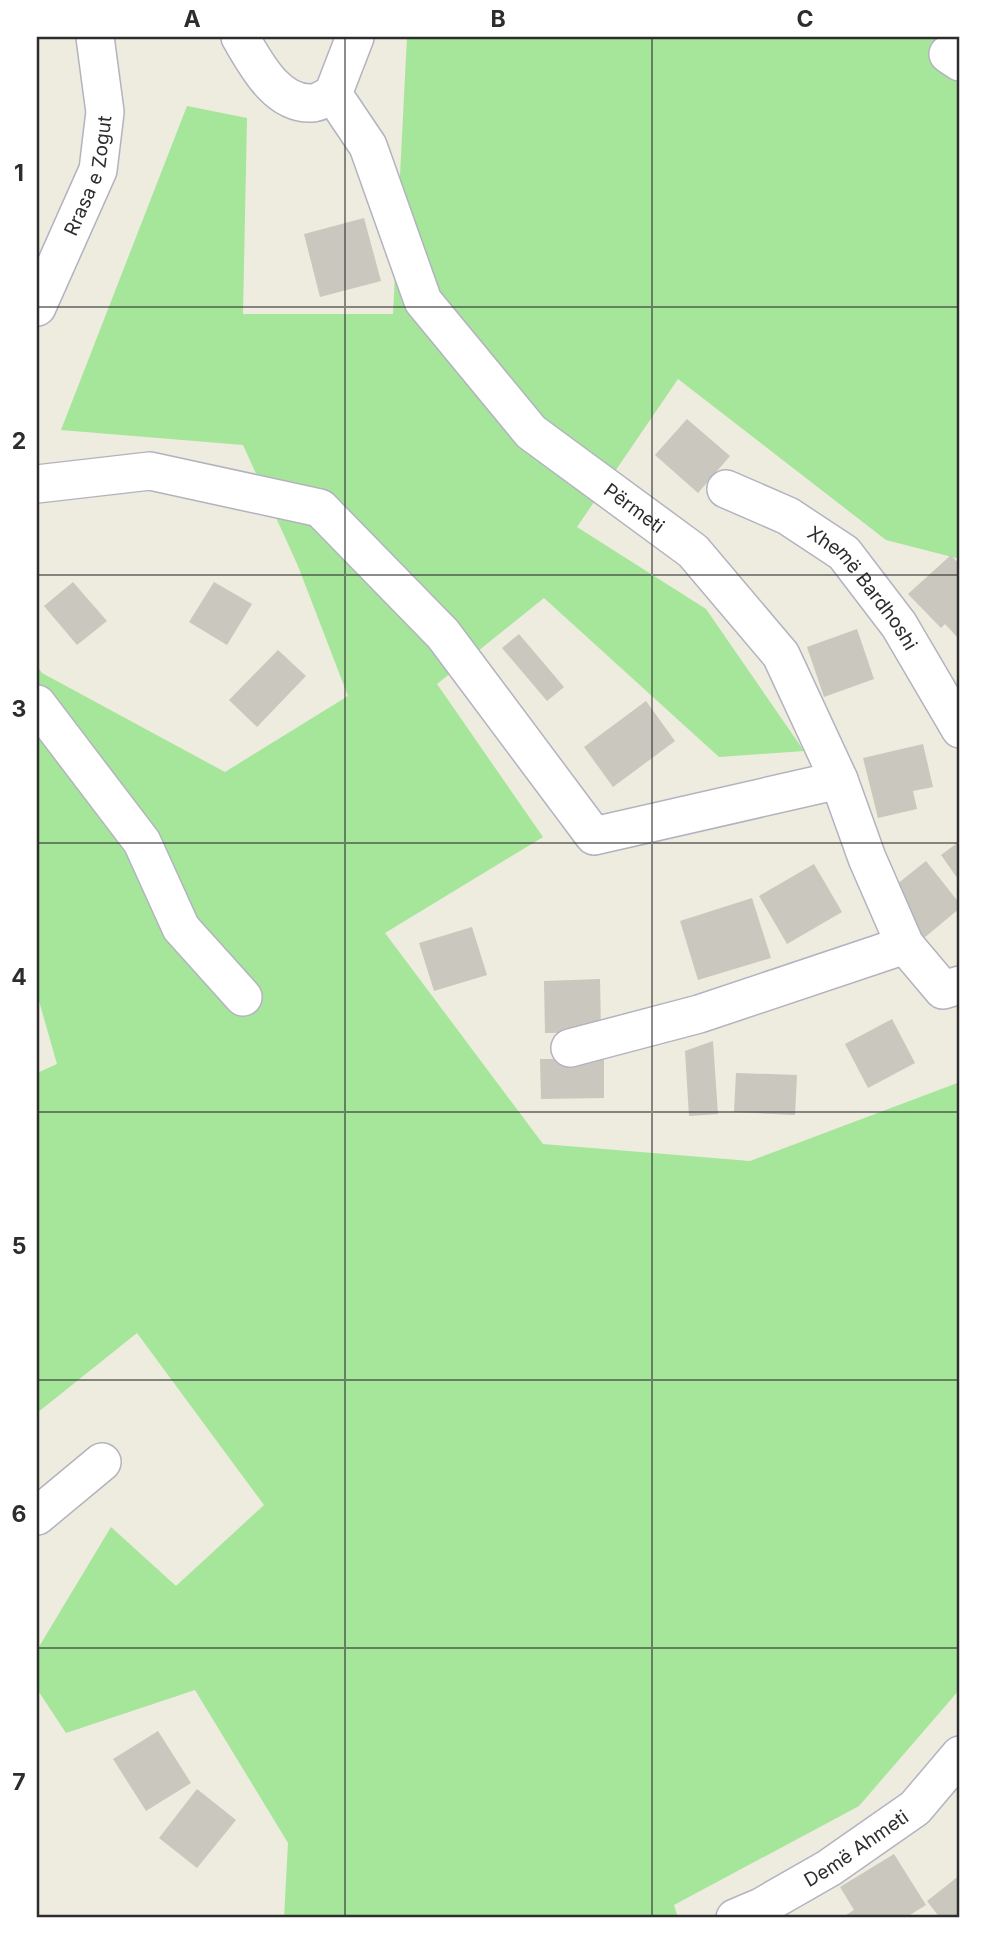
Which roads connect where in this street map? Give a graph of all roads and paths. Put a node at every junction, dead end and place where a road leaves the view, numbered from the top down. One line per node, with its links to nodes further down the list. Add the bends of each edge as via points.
1 (95, 37): 5 (street, Rrasa e Zogut, via 105,112 98,170)
2 (240, 37): 4 (street, via 271,84 292,99 313,104)
3 (355, 37): 4 (street)
4 (333, 94): 10 (street, Përmeti, via 368,146 424,301 531,432 693,551 781,655)
5 (37, 307)
6 (37, 484): 10 (street, via 150,471 320,508 443,635 594,836)
7 (726, 489): 9 (street, Xhemë Bardhoshi, via 788,516 844,553 899,625)
8 (37, 704): 13 (street, via 142,842 181,928)
9 (960, 729)
10 (839, 780): 11 (street, Përmeti)
11 (905, 945): 12 (street, Përmeti, via 943,990); 14 (street, via 699,1014)
12 (960, 985)
13 (243, 997)
14 (570, 1048)
15 (102, 1462): 16 (street)
16 (37, 1516)
17 (960, 1755): 18 (street, Demë Ahmeti, via 915,1808 829,1868)
18 (734, 1918)

